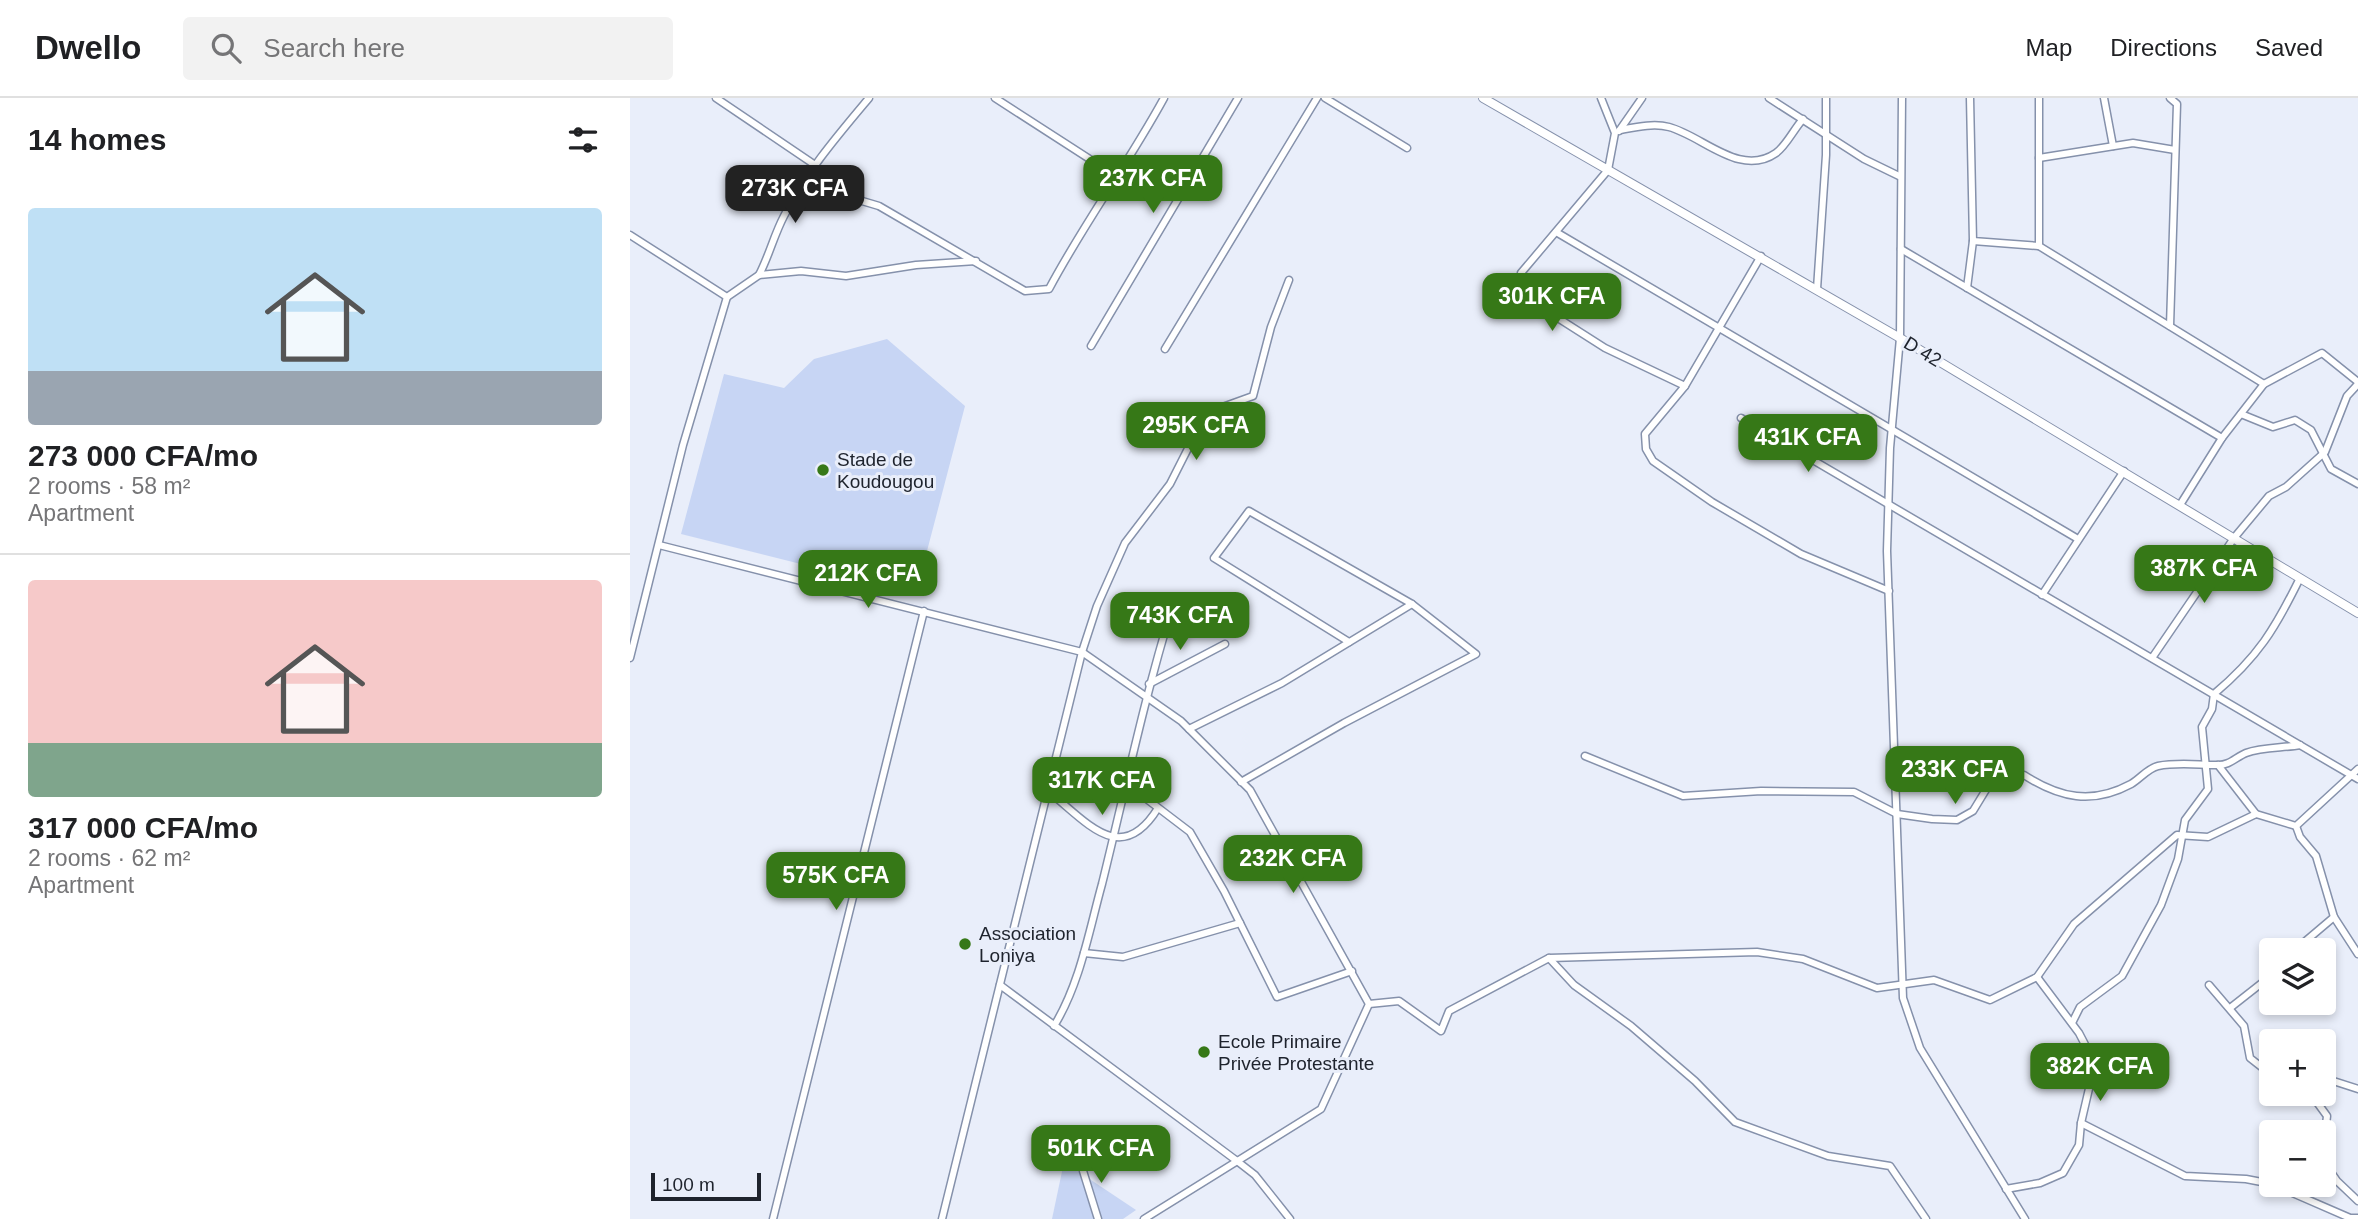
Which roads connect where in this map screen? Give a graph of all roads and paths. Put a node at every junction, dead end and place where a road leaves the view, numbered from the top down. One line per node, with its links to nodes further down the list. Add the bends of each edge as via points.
1 (716, 98): 26 (street)
2 (869, 98): 26 (street)
3 (995, 98): 29 (street)
4 (1164, 98): 29 (street)
5 (1238, 98): 45 (street)
6 (1317, 98): 46 (street)
7 (1325, 98): 23 (street)
8 (1483, 98): 27 (street, D 42 / D 42)
9 (1601, 98): 21 (street)
10 (1642, 98): 19 (street)
11 (1769, 98): 18 (street)
12 (1825, 98): 20 (street)
13 (1902, 98): 28 (street)
14 (1970, 98): 32 (street)
15 (2039, 98): 25 (street)
16 (2104, 98): 22 (street)
17 (2170, 98): 24 (street, via 2177,104)
18 (1803, 119): 19 (street, via 1779,151 1747,161 1670,127); 20 (street)
19 (1620, 130): 21 (street)
20 (1826, 134): 28 (street); 40 (street)
21 (1614, 139): 27 (street)
22 (2113, 146): 24 (street, via 2133,143); 25 (street)
23 (1407, 148)
24 (2175, 150): 42 (street)
25 (2039, 158): 33 (street)
26 (815, 165): 36 (street, via 832,186 852,198 879,206); 37 (street, via 783,217)
27 (1608, 170): 30 (street); 35 (street, D 42 / D 42)
28 (1899, 176): 34 (street)
29 (1119, 178): 36 (street, via 1078,235 1049,289 1025,292)
30 (1556, 232): 43 (street); 49 (street, via 1521,273 1525,297 1605,348)
31 (630, 235): 41 (street)
32 (1973, 241): 33 (street); 39 (street)
33 (2039, 246): 42 (street)
34 (1901, 249): 39 (street); 44 (street)
35 (1760, 256): 40 (street, D 42 / D 42); 43 (street)
36 (976, 261): 37 (street, via 846,276 801,271)
37 (759, 275): 41 (street)
38 (1289, 280): 71 (street, via 1253,396 1206,414 1170,484 1125,543)
39 (1967, 288): 53 (street)
40 (1817, 289): 44 (street, D 42 / D 42)
41 (727, 298): 61 (street)
42 (2170, 326): 47 (street)
43 (1721, 329): 49 (street); 52 (street)
44 (1900, 338): 52 (street); 55 (street, D 42 / D 42)
45 (1091, 346)
46 (1165, 349)
47 (2264, 384): 48 (street, via 2322,353); 50 (street)
48 (2357, 384): 54 (street, via 2347,396)
49 (1685, 386): 63 (street, via 1645,434 1653,461 1801,554)
50 (2241, 414): 53 (street); 54 (street, via 2273,427 2295,420 2311,430)
51 (1741, 418): 58 (street)
52 (1892, 430): 58 (street); 60 (street)
53 (2222, 438): 57 (street)
54 (2325, 452): 56 (street, via 2331,469); 59 (street, via 2269,496)
55 (2124, 471): 57 (street, D 42 / D 42); 60 (street)
56 (2358, 484)
57 (2180, 505): 59 (street, D 42 / D 42)
58 (1888, 507): 63 (street); 64 (street)
59 (2234, 538): 62 (street, D 42 / D 42); 73 (street)
60 (2078, 539): 64 (street)
61 (659, 545): 67 (street); 72 (street)
62 (2301, 578): 68 (street, D 42 / D 42); 75 (street, via 2265,643)
63 (1889, 592): 88 (street)
64 (2042, 595): 73 (street)
65 (1412, 604): 69 (street); 69 (street, via 1249,511 1213,558); 84 (street, via 1476,654)
66 (1172, 608): 74 (street)
67 (924, 611): 71 (street); 121 (street)
68 (2358, 613)
69 (1349, 642): 77 (street, via 1282,683)
70 (1225, 644): 74 (street)
71 (1082, 652): 76 (street); 86 (street)
72 (630, 658)
73 (2152, 658): 75 (street)
74 (1149, 685): 76 (street)
75 (2214, 694): 78 (street); 80 (street, via 2202,727)
76 (1145, 696): 77 (street); 85 (street)
77 (1189, 729): 84 (street)
78 (2300, 745): 81 (street, via 2246,753); 83 (street)
79 (1586, 756): 88 (street, via 1683,796 1854,792)
80 (2205, 762): 81 (street); 88 (street, via 2154,766 2115,792 2078,796 2050,792 2024,775 1987,788 1973,811 1957,820); 91 (street, via 2208,789 2185,820)
81 (2218, 765): 89 (street)
82 (2358, 769): 83 (street)
83 (2356, 778): 90 (street)
84 (1241, 782): 99 (street, via 1250,790)
85 (1127, 784): 87 (street); 92 (street)
86 (1048, 791): 92 (street); 101 (street)
87 (1158, 808): 92 (street, via 1145,829 1126,838); 94 (street, via 1190,832)
88 (1897, 814): 102 (street)
89 (2256, 814): 90 (street); 91 (street, via 2208,837)
90 (2296, 826): 93 (street, via 2316,856)
91 (2183, 835): 100 (street, via 2177,835 2074,924); 107 (street, via 2161,905 2122,976 2080,1007)
92 (1113, 838): 96 (street)
93 (2334, 917): 95 (street); 97 (street)
94 (1240, 923): 96 (street, via 1123,957); 99 (street, via 1277,998)
95 (2309, 938)
96 (1084, 953): 108 (street)
97 (2358, 954)
98 (1549, 958): 102 (street, via 1757,952 1803,960 1877,988); 105 (street, via 1449,1011 1441,1031 1399,1001); 126 (street, via 1574,985 1695,1081 1735,1122 1828,1156 1890,1166)
99 (1352, 971): 105 (street)
100 (2037, 977): 102 (street, via 1990,1000 1934,981); 107 (street)
101 (1000, 985): 108 (street); 122 (street)
102 (1903, 985): 117 (street, via 1907,1015 1920,1048)
103 (2209, 985): 106 (street)
104 (2259, 985): 106 (street)
105 (1369, 1004): 114 (street, via 1321,1109)
106 (2230, 1008): 109 (street, via 2244,1026 2250,1058)
107 (2072, 1023): 112 (street, via 2093,1060)
108 (1054, 1026): 114 (street)
109 (2259, 1065)
110 (2336, 1082): 111 (street)
111 (2358, 1089)
112 (2081, 1122): 116 (street, via 2185,1175); 117 (street, via 2079,1144 2063,1173)
113 (1079, 1158): 123 (street)
114 (1237, 1161): 124 (street); 125 (street, via 1255,1175)
115 (2336, 1180): 119 (street)
116 (2259, 1181)
117 (2007, 1189): 127 (street)
118 (2302, 1197): 120 (street)
119 (2358, 1201)
120 (2358, 1218)
121 (773, 1219)
122 (942, 1219)
123 (1098, 1219)
124 (1144, 1219)
125 (1290, 1219)
126 (1926, 1219)
127 (2025, 1219)

